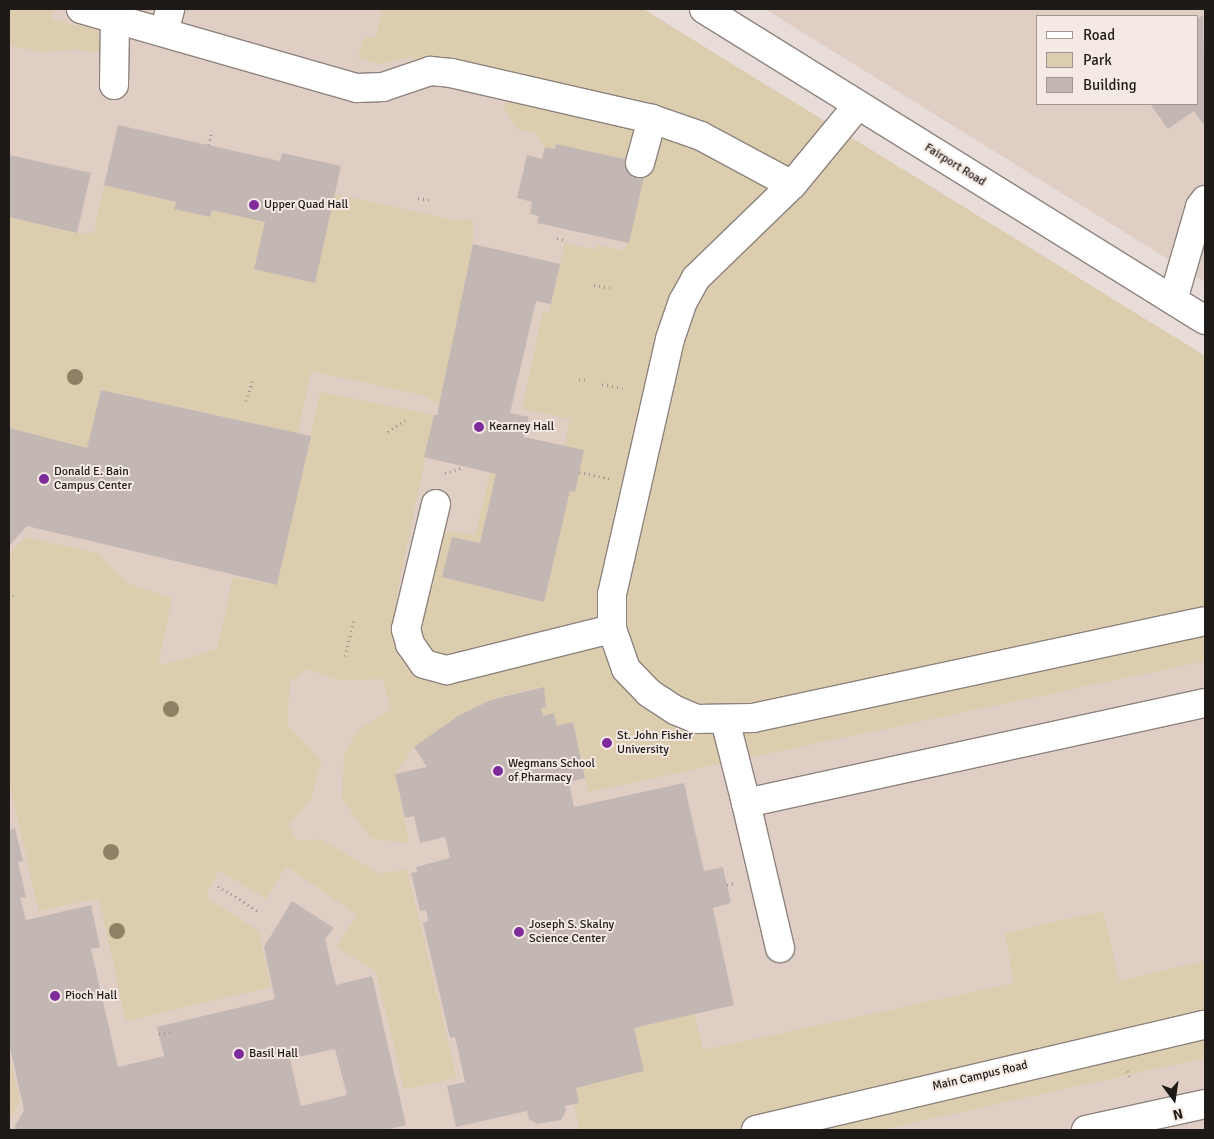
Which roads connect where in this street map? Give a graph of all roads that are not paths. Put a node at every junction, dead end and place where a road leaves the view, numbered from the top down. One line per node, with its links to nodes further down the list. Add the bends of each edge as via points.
1 (81, 9): 3 (street)
2 (704, 9): 6 (street, Fairport Road)
3 (116, 18): 4 (street); 5 (street)
4 (167, 20): 7 (street, via 357,88 382,87 430,71 452,73)
5 (114, 85)
6 (858, 105): 9 (street); 11 (street, Fairport Road)
7 (652, 119): 8 (street); 9 (street, via 701,136)
8 (640, 163)
9 (792, 185): 15 (street, via 720,251 696,278 683,301 670,339 612,594)
10 (1205, 200): 11 (street, via 1200,207)
11 (1173, 300): 12 (street, Fairport Road)
12 (1205, 320)
13 (436, 504): 15 (street, via 406,628 410,644 424,664 447,670)
14 (1205, 622): 17 (street, via 754,718)
15 (612, 629): 17 (street, via 626,669 649,694 696,719)
16 (1205, 703): 18 (street)
17 (725, 720): 18 (street)
18 (746, 803): 19 (street)
19 (780, 948)
20 (1205, 1025): 22 (street, Main Campus Road)
21 (1205, 1104): 24 (street)
22 (792, 1126): 23 (street, Main Campus Road)
23 (756, 1130)
24 (1086, 1130)

